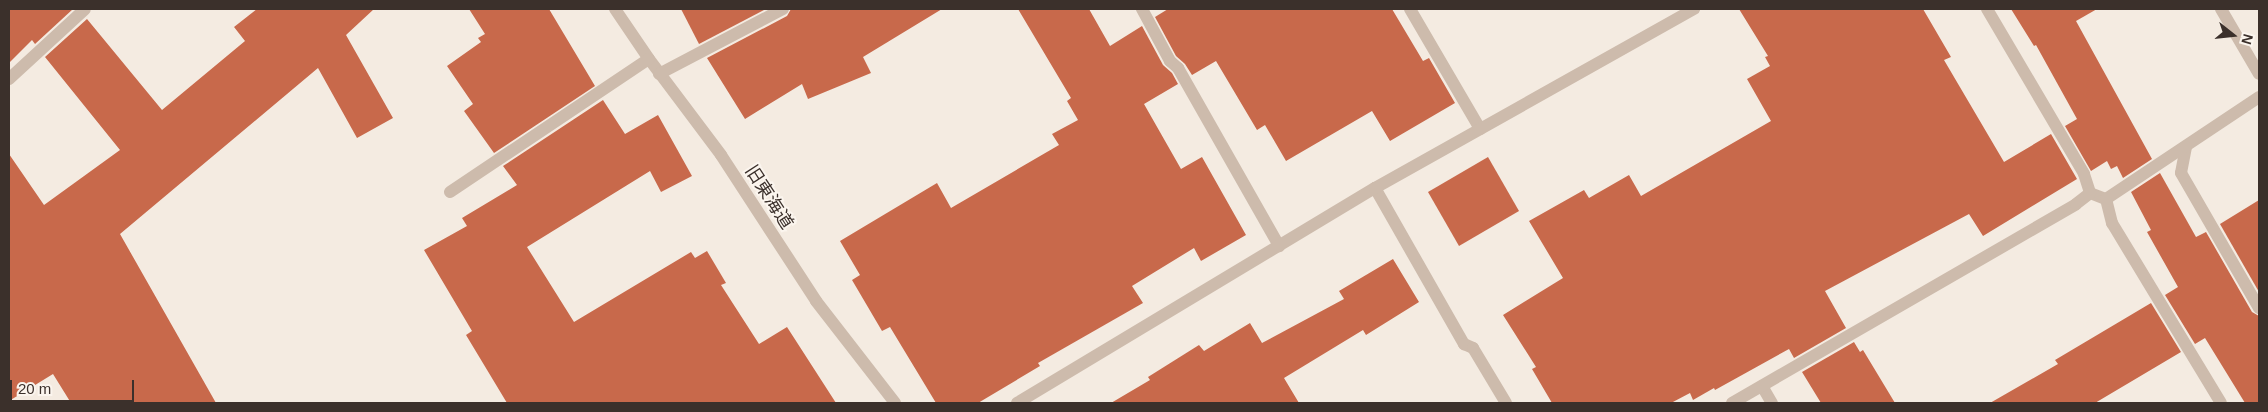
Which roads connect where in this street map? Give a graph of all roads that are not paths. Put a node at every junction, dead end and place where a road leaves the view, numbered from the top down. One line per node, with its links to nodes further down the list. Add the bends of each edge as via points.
1 (85, 9): 12 (street)
2 (615, 9): 9 (street, 旧東海道)
3 (783, 9): 10 (street)
4 (1142, 9): 20 (street)
5 (1410, 9): 14 (street)
6 (1692, 9): 14 (street)
7 (1987, 9): 18 (street, via 2084,174)
8 (2220, 9): 11 (street)
9 (649, 60): 10 (street, 旧東海道); 17 (street)
10 (659, 74): 23 (street, 旧東海道, via 721,155 816,301)
11 (2259, 74)
12 (9, 79)
13 (2259, 97): 15 (street, via 2196,137)
14 (1480, 129): 16 (street)
15 (2186, 148): 19 (street); 21 (street, via 2181,173)
16 (1375, 188): 20 (street); 25 (street, via 1464,344 1473,348)
17 (450, 192)
18 (2090, 193): 19 (street); 22 (street, via 2068,209)
19 (2106, 199): 28 (street, via 2112,223)
20 (1279, 246): 24 (street)
21 (2259, 308)
22 (1762, 386): 26 (street); 27 (street)
23 (895, 403)
24 (1017, 403)
25 (1506, 403)
26 (1732, 403)
27 (1772, 403)
28 (2221, 403)

